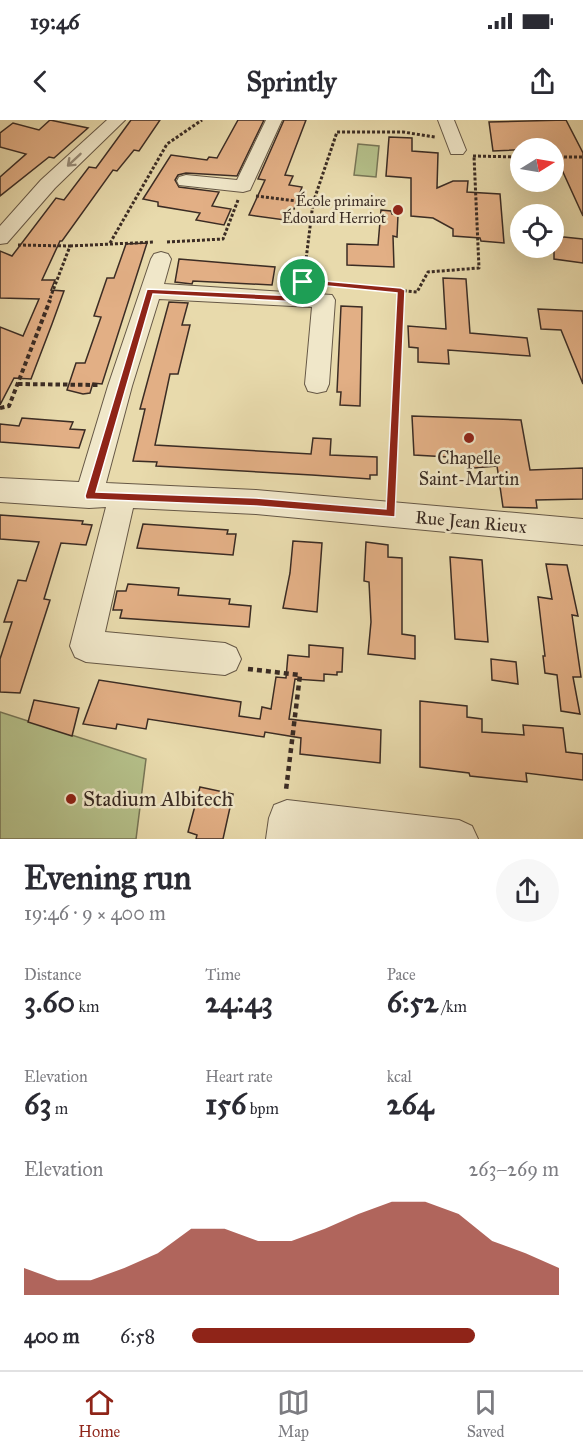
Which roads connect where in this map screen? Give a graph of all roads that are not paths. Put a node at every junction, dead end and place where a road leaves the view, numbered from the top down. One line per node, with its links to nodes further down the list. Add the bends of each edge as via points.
1 (117, 120): 6 (street, one-way to 6, via 48,184)
2 (274, 120): 5 (street, via 241,190)
3 (446, 120): 4 (street)
4 (457, 150)
5 (186, 181)
6 (6, 242)
7 (161, 259): 8 (street)
8 (149, 291): 9 (street, via 306,288 324,300); 11 (street)
9 (317, 384)
10 (0, 490): 11 (street, Rue Jean Rieux)
11 (90, 496): 12 (street, Rue Jean Rieux)
12 (122, 497): 13 (street, Rue Jean Rieux, via 256,502); 14 (street, via 86,646)
13 (583, 532)
14 (225, 659)
15 (286, 828): 16 (street)
16 (459, 839)

